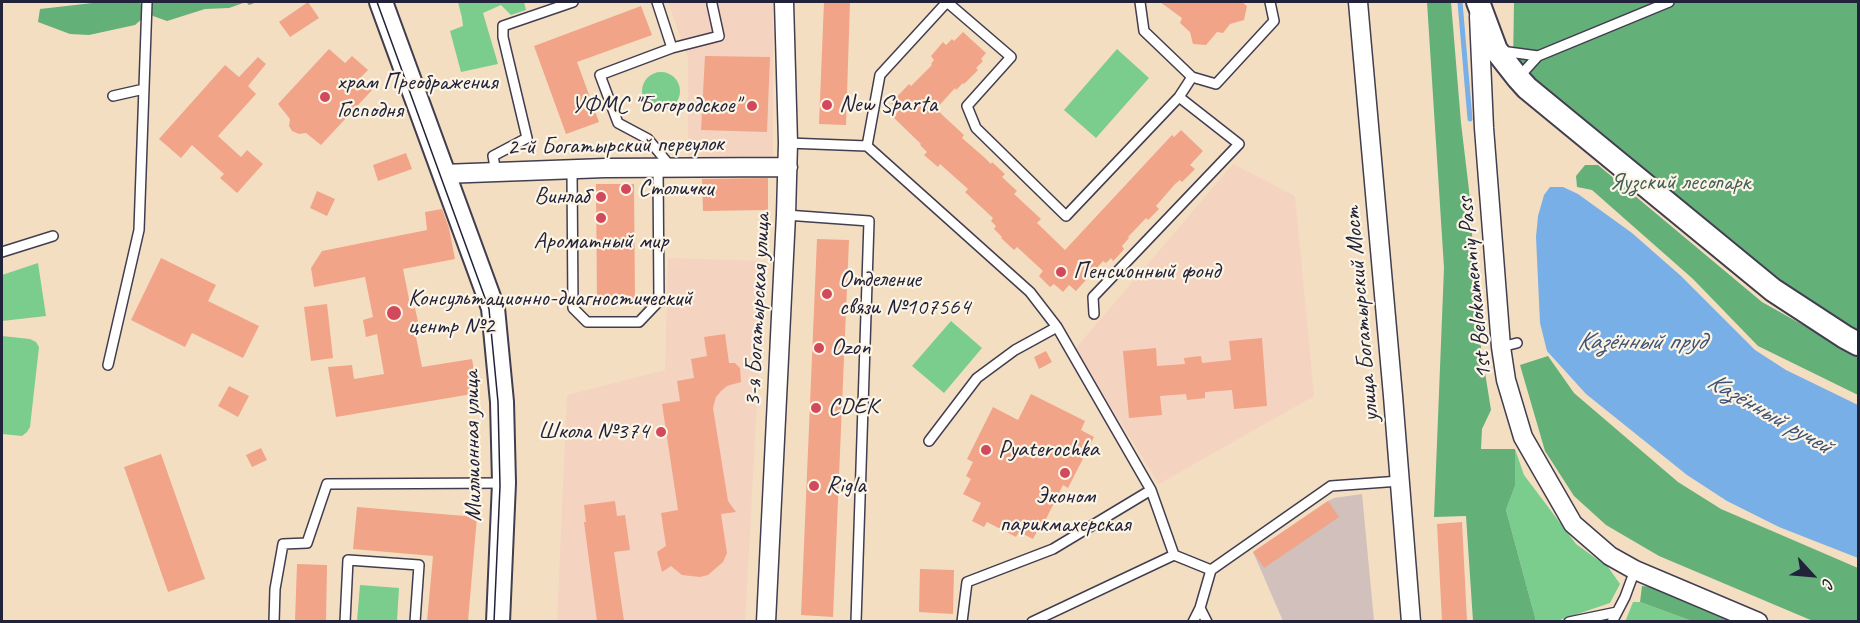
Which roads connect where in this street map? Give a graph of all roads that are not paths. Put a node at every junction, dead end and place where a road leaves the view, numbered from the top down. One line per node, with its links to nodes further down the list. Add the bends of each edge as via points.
1 (147, 2): 17 (lane)
2 (381, 2): 26 (street, Миллионная улица)
3 (573, 2): 25 (lane, via 504,26 503,37 527,138 493,156)
4 (657, 2): 12 (lane)
5 (784, 2): 20 (street, 3-я Богатырская улица)
6 (1140, 2): 15 (lane, via 1144,32)
7 (1270, 2): 15 (lane, via 1274,21 1216,84)
8 (1358, 2): 35 (street, улица Богатырский Мост)
9 (1478, 2): 13 (street); 40 (street, 1st Belokamenniy Pass, via 1484,128 1509,345 1506,380 1523,437 1573,524 1610,556)
10 (1669, 2): 14 (lane)
11 (712, 4): 12 (lane, via 719,36)
12 (672, 48): 23 (lane, via 600,75 618,123 648,139)
13 (1497, 50): 14 (lane); 16 (street)
14 (1538, 56): 16 (lane)
15 (1192, 77): 19 (lane)
16 (1518, 78): 32 (street, via 1773,290)
17 (144, 89): 18 (lane); 33 (lane, via 139,230)
18 (113, 96)
19 (1179, 96): 21 (lane, via 1066,216 976,128 967,106 1011,57 947,2 880,75); 30 (lane, via 1239,144 1094,297)
20 (788, 143): 21 (lane); 22 (street, 3-я Богатырская улица)
21 (867, 146): 31 (lane, via 1030,292)
22 (788, 167): 23 (street, 2-й Богатырский переулок); 27 (street, 3-я Богатырская улица)
23 (666, 168): 24 (street, 2-й Богатырский переулок); 24 (lane, via 659,301 639,322 587,322 573,308)
24 (572, 170): 25 (street, 2-й Богатырский переулок)
25 (496, 172): 26 (street, 2-й Богатырский переулок)
26 (443, 174): 36 (street, Миллионная улица, via 493,308 502,402)
27 (786, 215): 47 (street, 3-я Богатырская улица); 48 (lane, via 869,221)
28 (53, 236): 29 (lane)
29 (2, 252)
30 (1094, 314)
31 (1057, 327): 34 (lane, via 1015,350 977,378); 37 (lane)
32 (1858, 344)
33 (108, 365)
34 (929, 441)
35 (1400, 481): 39 (lane, via 1331,486); 53 (street, улица Богатырский Мост)
36 (504, 483): 43 (lane, via 327,484 307,543 283,544); 46 (street, Миллионная улица)
37 (1151, 490): 38 (lane); 49 (lane, via 1053,549 967,582)
38 (1174, 555): 39 (lane); 50 (lane)
39 (1211, 570): 41 (lane)
40 (1635, 570): 42 (lane); 56 (street, 1st Belokamenniy Pass)
41 (1200, 608): 51 (lane); 52 (lane)
42 (1617, 612): 54 (lane); 55 (lane)
43 (274, 621)
44 (345, 621): 45 (lane, via 348,560 419,565)
45 (415, 621)
46 (498, 621)
47 (766, 621)
48 (856, 621)
49 (962, 621)
50 (1032, 621)
51 (1193, 621)
52 (1207, 621)
53 (1411, 621)
54 (1569, 621)
55 (1612, 621)
56 (1758, 621)

